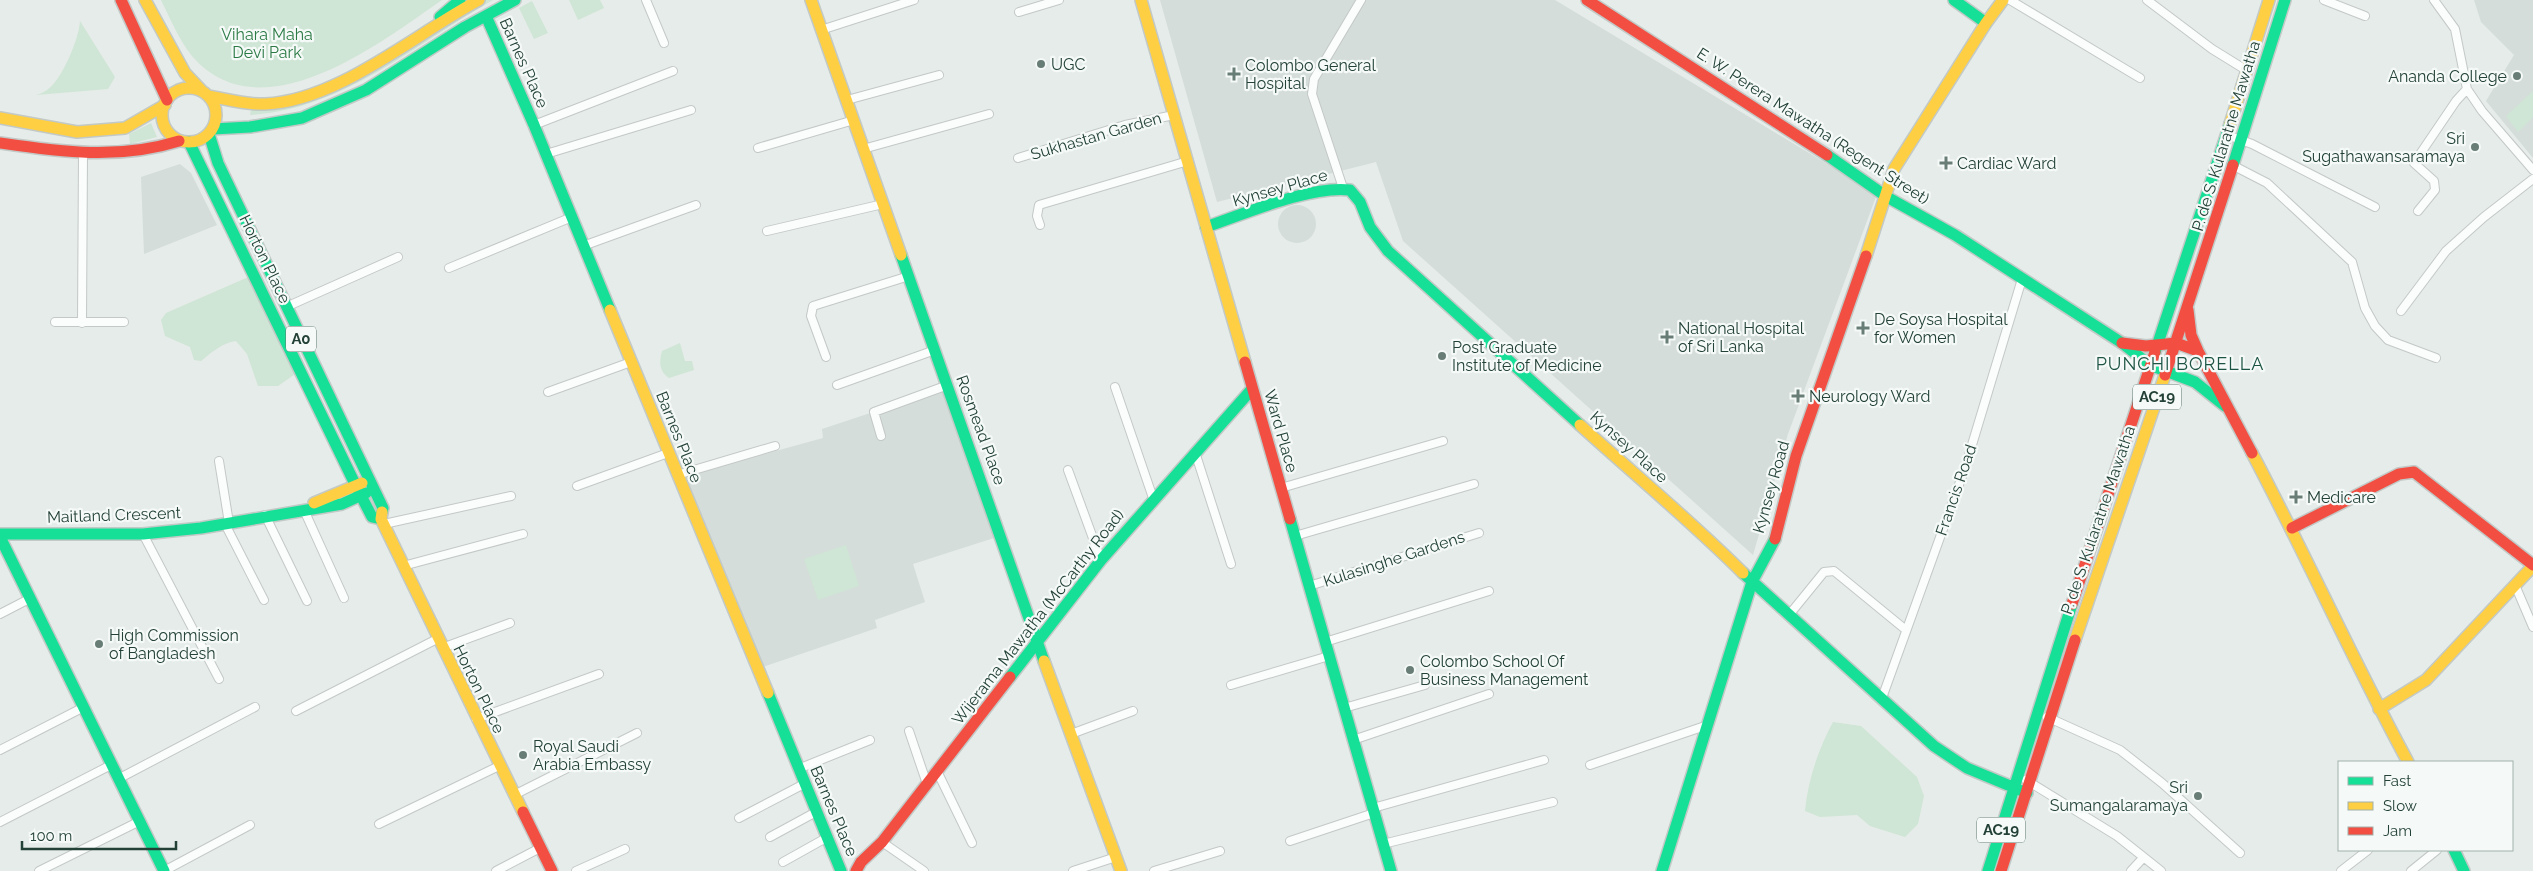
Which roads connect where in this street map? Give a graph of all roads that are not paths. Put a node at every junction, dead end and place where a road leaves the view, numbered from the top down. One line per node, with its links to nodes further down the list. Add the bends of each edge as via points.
1 (121, 0): 35 (main road, A0)
2 (145, 0): 33 (main road, A0, via 185,72)
3 (460, 0): 25 (main road)
4 (479, 0): 25 (main road)
5 (515, 0): 22 (main road)
6 (646, 0): 27 (street)
7 (811, 0): 26 (main road, Rosmead Place)
8 (914, 0): 26 (street)
9 (1059, 0): 21 (street)
10 (1141, 0): 38 (main road, Ward Place)
11 (1361, 0): 56 (street, via 1314,79 1312,94)
12 (1588, 0): 57 (main road, E. W. Perera Mawatha (Regent Street), via 1796,132)
13 (1954, 0): 24 (main road)
14 (2003, 0): 24 (main road, Kynsey Road)
15 (2010, 0): 31 (street)
16 (2147, 0): 28 (street)
17 (2269, 0): 28 (main road, P. de S. Kularatne Mawatha / AC19)
18 (2285, 0): 44 (main road, P. de S. Kularatne Mawatha / AC19)
19 (2324, 0): 23 (street)
20 (2434, 0): 32 (street, via 2455,29)
21 (1019, 12)
22 (486, 16): 41 (main road, Barnes Place); 42 (main road, via 366,90 302,118)
23 (2365, 16)
24 (1986, 23): 57 (main road, Kynsey Road, via 1894,169)
25 (432, 26): 33 (main road, via 355,75 302,98 266,104)
26 (821, 30): 34 (main road, Rosmead Place)
27 (664, 43)
28 (2246, 70): 43 (main road, P. de S. Kularatne Mawatha / AC19)
29 (673, 71): 41 (street)
30 (939, 75): 34 (street)
31 (2140, 78)
32 (2467, 89): 54 (street, via 2482,112); 61 (street, via 2414,163 2434,181 2435,190)
33 (205, 94): 35 (main road, via 195,89 179,90); 42 (main road, A0, via 216,112)
34 (847, 100): 40 (main road, Rosmead Place)
35 (166, 102): 39 (main road, via 125,128 77,132); 45 (main road, A0, via 162,113 166,130)
36 (690, 110): 50 (street)
37 (989, 114): 48 (street)
38 (1174, 115): 51 (street, Sukhastan Garden, via 1125,125); 52 (main road, Ward Place)
39 (0, 118)
40 (854, 120): 47 (street); 48 (main road, Rosmead Place)
41 (534, 125): 50 (main road, Barnes Place)
42 (211, 132): 45 (main road, via 196,142); 71 (main road, Horton Place / A0, via 218,163)
43 (2227, 135): 44 (street); 79 (main road, P. de S. Kularatne Mawatha / AC19)
44 (2240, 139): 53 (main road, P. de S. Kularatne Mawatha / AC19); 60 (street)
45 (184, 141): 49 (main road, via 144,152); 105 (main road, Horton Place / A0)
46 (0, 143): 49 (main road)
47 (758, 148)
48 (863, 148): 58 (main road, Rosmead Place)
49 (83, 154): 76 (street)
50 (546, 154): 62 (main road, Barnes Place)
51 (1018, 158)
52 (1188, 161): 63 (street, via 1039,205 1037,216); 64 (main road, Ward Place)
53 (2234, 166): 72 (main road, P. de S. Kularatne Mawatha / AC19); 83 (street, via 2266,183 2352,262 2365,308 2388,340)
54 (2533, 170)
55 (2533, 179): 73 (street, via 2446,251)
56 (1343, 188): 64 (main road, Kynsey Place, via 1315,192); 124 (main road, Kynsey Place, via 1355,195 1370,227 1388,251 1697,527)
57 (1887, 197): 70 (main road, E. W. Perera Mawatha (Regent Street), via 1955,235); 124 (main road, Kynsey Road, via 1796,456 1776,538)
58 (883, 204): 65 (street); 69 (main road, Rosmead Place)
59 (696, 205): 66 (street)
60 (2375, 207)
61 (2418, 211)
62 (572, 218): 66 (main road, Barnes Place); 68 (street)
63 (1040, 225)
64 (1206, 226): 90 (main road, Ward Place)
65 (767, 231)
66 (583, 246): 84 (main road, Barnes Place)
67 (398, 257): 71 (street)
68 (449, 268)
69 (909, 276): 80 (main road, Rosmead Place); 82 (street, via 813,306 811,316)
70 (2022, 279): 78 (main road, E. W. Perera Mawatha (Regent Street)); 136 (street, Francis Road, via 1964,468)
71 (286, 307): 102 (main road, Horton Place / A0)
72 (2188, 310): 77 (main road, P. de S. Kularatne Mawatha / AC19); 81 (main road, via 2191,334)
73 (2401, 311)
74 (54, 322): 76 (street)
75 (124, 322): 76 (street)
76 (82, 323)
77 (2176, 343): 79 (main road); 81 (main road); 86 (main road, P. de S. Kularatne Mawatha / AC19)
78 (2122, 344): 79 (main road); 85 (main road, E. W. Perera Mawatha (Regent Street))
79 (2159, 345): 85 (main road, P. de S. Kularatne Mawatha / AC19)
80 (935, 350): 87 (street); 88 (main road, Rosmead Place)
81 (2198, 351): 92 (main road)
82 (826, 357)
83 (2436, 358)
84 (631, 362): 91 (street); 97 (main road, Barnes Place)
85 (2150, 365): 86 (main road, E. W. Perera Mawatha (Regent Street)); 153 (main road, P. de S. Kularatne Mawatha / AC19)
86 (2166, 372): 92 (main road, E. W. Perera Mawatha (Regent Street), via 2196,382); 155 (main road, P. de S. Kularatne Mawatha / AC19, via 2096,572)
87 (837, 385)
88 (948, 385): 93 (street, via 874,412); 137 (main road, Rosmead Place)
89 (1115, 387): 107 (street)
90 (1252, 389): 96 (main road, Wijerama Mawatha (McCarthy Road)); 104 (main road, Ward Place)
91 (548, 392)
92 (2225, 406): 113 (main road)
93 (882, 436)
94 (1443, 441): 104 (street)
95 (775, 446): 100 (street)
96 (1194, 452): 107 (main road, Wijerama Mawatha (McCarthy Road)); 121 (street)
97 (668, 453): 100 (main road, Barnes Place); 103 (street)
98 (219, 461): 112 (street)
99 (1068, 470): 120 (street)
100 (677, 475): 168 (main road, Barnes Place)
101 (1474, 484): 118 (street)
102 (371, 485): 105 (main road, Maitland Crescent); 111 (main road, Horton Place / A0, via 382,508)
103 (577, 486)
104 (1281, 488): 118 (main road, Ward Place)
105 (358, 490): 108 (main road, Maitland Crescent, via 342,504); 109 (main road, Maitland Crescent); 111 (main road, Horton Place / A0, via 372,517)
106 (511, 496): 111 (street)
107 (1153, 498): 120 (main road, Wijerama Mawatha (McCarthy Road))
108 (304, 510): 109 (main road, Maitland Crescent); 128 (street)
109 (286, 513): 110 (main road, Maitland Crescent)
110 (265, 515): 112 (main road, Maitland Crescent); 131 (street)
111 (383, 522): 122 (main road, Horton Place / A0)
112 (227, 523): 116 (main road, Maitland Crescent); 130 (street)
113 (2292, 528): 123 (main road, via 2399,474 2414,472); 150 (main road)
114 (1479, 532): 126 (street, Kulasinghe Gardens)
115 (0, 534): 116 (main road, Maitland Crescent)
116 (143, 534): 142 (street)
117 (523, 534): 122 (street)
118 (1295, 536): 126 (main road, Ward Place)
119 (0, 538): 129 (main road)
120 (1101, 560): 137 (main road, Wijerama Mawatha (McCarthy Road))
121 (1231, 564)
122 (402, 566): 139 (main road, Horton Place / A0)
123 (2533, 566): 125 (main road)
124 (1752, 582): 133 (main road, Kynsey Place); 156 (main road, Kynsey Road)
125 (2515, 585): 135 (street); 150 (main road, via 2426,680)
126 (1309, 586): 138 (main road, Ward Place)
127 (1490, 591): 138 (street)
128 (344, 598)
129 (29, 599): 132 (street); 147 (main road)
130 (264, 600)
131 (307, 602)
132 (0, 614)
133 (1789, 615): 136 (street, via 1824,572 1834,571); 146 (main road, Kynsey Place)
134 (510, 622): 139 (street)
135 (2533, 627)
136 (1906, 630): 146 (street, Francis Road)
137 (1037, 641): 159 (main road, Rosmead Place); 169 (main road, Wijerama Mawatha (McCarthy Road))
138 (1325, 642): 140 (main road, Ward Place)
139 (439, 644): 151 (street); 154 (main road, Horton Place / A0)
140 (1329, 656): 143 (street); 149 (main road, Ward Place)
141 (599, 674): 154 (street)
142 (219, 679)
143 (1231, 685)
144 (1425, 685): 149 (street)
145 (1489, 694): 161 (street)
146 (1882, 698): 175 (main road, Kynsey Place, via 1934,746 1967,768)
147 (84, 707): 162 (street); 165 (main road)
148 (255, 708): 171 (street)
149 (1344, 708): 161 (main road, Ward Place)
150 (2380, 709): 164 (main road)
151 (296, 711)
152 (1132, 711): 159 (street)
153 (2039, 714): 155 (street); 170 (main road, P. de S. Kularatne Mawatha / AC19)
154 (476, 719): 167 (main road, Horton Place / A0)
155 (2050, 719): 172 (main road, P. de S. Kularatne Mawatha / AC19); 198 (street, via 2120,750 2162,782)
156 (1708, 725): 166 (street); 214 (main road, Kynsey Road)
157 (909, 731): 174 (street)
158 (637, 733): 177 (street)
159 (1071, 734): 199 (main road, Rosmead Place)
160 (870, 740): 168 (street)
161 (1354, 740): 179 (main road, Ward Place)
162 (0, 750)
163 (1544, 760): 179 (street)
164 (2407, 761)
165 (111, 765): 171 (main road); 183 (street)
166 (1590, 765)
167 (499, 766): 177 (main road, Horton Place / A0); 185 (street)
168 (798, 769): 173 (main road, Barnes Place)
169 (937, 771): 174 (main road, Wijerama Mawatha (McCarthy Road)); 190 (street)
170 (2017, 776): 172 (street); 175 (main road, P. de S. Kularatne Mawatha / AC19)
171 (118, 779): 182 (main road)
172 (2030, 781): 176 (main road, P. de S. Kularatne Mawatha / AC19); 200 (street, via 2118,836)
173 (804, 784): 180 (main road, Barnes Place); 181 (street)
174 (927, 784): 189 (main road, Wijerama Mawatha (McCarthy Road))
175 (2013, 788): 176 (main road, Kynsey Place); 215 (main road, AC19)
176 (2027, 793): 216 (main road, AC19)
177 (514, 795): 192 (main road, Horton Place / A0)
178 (1553, 802): 191 (street)
179 (1374, 810): 188 (street); 191 (main road, Ward Place)
180 (816, 812): 186 (street); 187 (main road, Barnes Place)
181 (740, 818)
182 (140, 821): 202 (street); 203 (main road)
183 (0, 822)
184 (250, 824): 203 (street)
185 (378, 824)
186 (770, 837)
187 (826, 838): 201 (street); 207 (main road, Barnes Place)
188 (1290, 841)
189 (882, 842): 208 (main road, Wijerama Mawatha (McCarthy Road)); 209 (street)
190 (972, 843)
191 (1383, 844): 213 (main road, Ward Place)
192 (540, 848): 204 (street); 205 (main road, Horton Place / A0)
193 (625, 849): 206 (street)
194 (1220, 851): 212 (street)
195 (2367, 851): 219 (street)
196 (2436, 851): 220 (street)
197 (2454, 851): 221 (main road)
198 (2240, 853)
199 (1116, 857): 210 (street); 211 (main road, Rosmead Place)
200 (2143, 858): 217 (street); 218 (street)
201 (783, 862)
202 (39, 871)
203 (164, 871)
204 (496, 871)
205 (552, 871)
206 (576, 871)
207 (841, 871)
208 (856, 871)
209 (924, 871)
210 (1073, 871)
211 (1120, 871)
212 (1154, 871)
213 (1391, 871)
214 (1662, 871)
215 (1988, 871)
216 (2001, 871)
217 (2131, 871)
218 (2161, 871)
219 (2341, 871)
220 (2411, 871)
221 (2464, 871)

